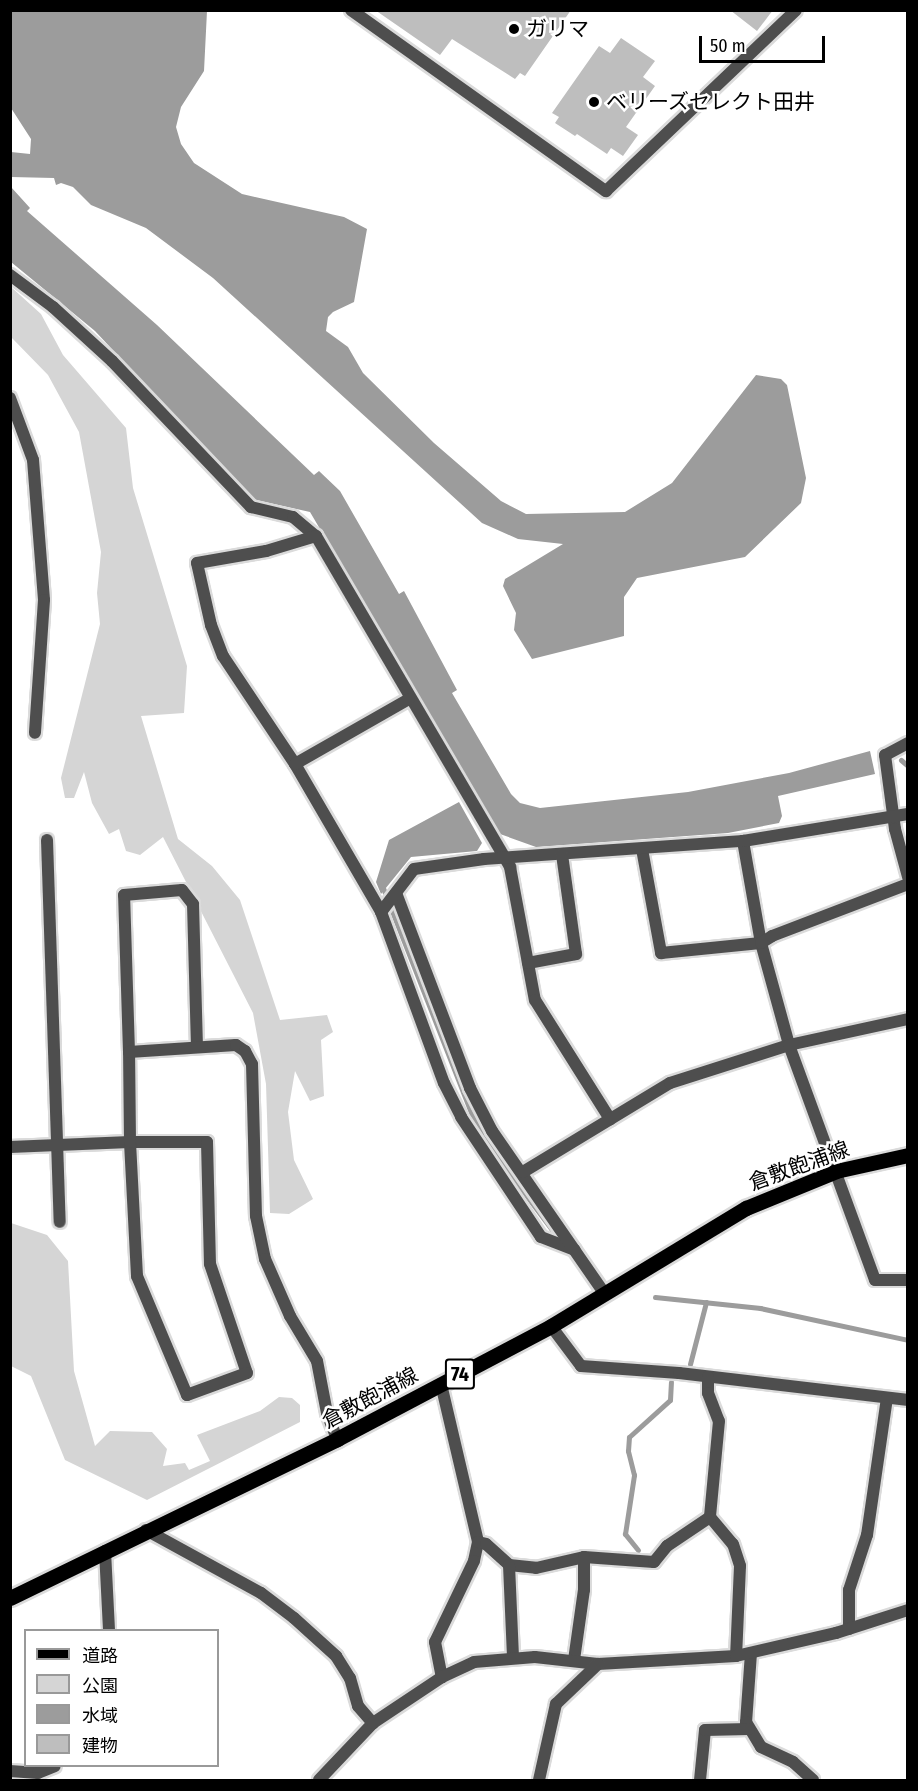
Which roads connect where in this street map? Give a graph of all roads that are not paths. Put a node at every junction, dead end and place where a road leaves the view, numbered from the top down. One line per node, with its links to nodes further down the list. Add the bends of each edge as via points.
1 (351, 10): 2 (street, via 606,191)
2 (796, 10)
3 (10, 275): 5 (street, via 53,307 112,361 251,507 293,517)
4 (10, 398): 7 (street, via 33,460 44,600)
5 (316, 536): 6 (street); 9 (street, via 266,551 197,563 223,656)
6 (409, 699): 9 (street); 16 (street)
7 (35, 734)
8 (908, 743): 11 (street, via 885,755)
9 (295, 764): 19 (street)
10 (908, 814): 11 (street)
11 (893, 818): 13 (street); 17 (street)
12 (47, 840): 28 (street)
13 (743, 841): 14 (street); 20 (street)
14 (642, 849): 15 (street); 20 (street, via 661,953)
15 (562, 854): 16 (street); 21 (street, via 576,954)
16 (505, 858): 19 (street, via 414,869); 21 (street)
17 (908, 876)
18 (908, 884): 20 (street)
19 (389, 902): 32 (street, via 470,1088 492,1131); 34 (street, via 444,1083 461,1117 541,1237)
20 (761, 943): 23 (street)
21 (528, 963): 26 (street, via 535,1000)
22 (908, 1019): 23 (street)
23 (789, 1045): 26 (street, via 670,1083); 31 (street)
24 (196, 1047): 25 (street); 25 (street, via 193,904 182,891 170,891 124,895); 42 (street, via 236,1045 250,1057 256,1216 265,1259 290,1316 317,1361 327,1413)
25 (129, 1052): 27 (street)
26 (610, 1119): 32 (street)
27 (130, 1142): 27 (street, via 137,1276 187,1395 247,1373 210,1264 207,1142); 28 (street)
28 (57, 1145): 29 (street); 33 (street)
29 (10, 1146)
30 (908, 1155): 31 (main road, 倉敷飽浦線 / 74)
31 (836, 1171): 35 (street, via 875,1280); 36 (main road, 倉敷飽浦線 / 74, via 746,1208)
32 (523, 1172): 34 (street)
33 (60, 1222)
34 (574, 1250): 36 (street)
35 (908, 1280)
36 (604, 1293): 37 (main road, 倉敷飽浦線 / 74)
37 (550, 1326): 38 (street, via 581,1366); 39 (main road, 倉敷飽浦線 / 74)
38 (708, 1377): 40 (street); 43 (street, via 708,1393 719,1421)
39 (441, 1384): 42 (main road, 倉敷飽浦線 / 74); 45 (street)
40 (887, 1398): 41 (street); 52 (street, via 867,1535 849,1590)
41 (908, 1400)
42 (337, 1439): 44 (main road, 倉敷飽浦線 / 74)
43 (710, 1517): 47 (street, via 667,1546 654,1562); 54 (street, via 733,1544 740,1566)
44 (146, 1530): 46 (main road, 倉敷飽浦線 / 74); 59 (street, via 261,1593 294,1618 336,1656 350,1678 358,1706)
45 (478, 1542): 48 (street, via 486,1544); 58 (street, via 474,1561 435,1642)
46 (105, 1551): 49 (main road, 倉敷飽浦線 / 74); 51 (street)
47 (584, 1557): 48 (street, via 536,1568); 56 (street, via 584,1590)
48 (509, 1565): 55 (street)
49 (10, 1598)
50 (908, 1610): 52 (street)
51 (109, 1629)
52 (849, 1629): 53 (street)
53 (751, 1653): 54 (street); 60 (street, via 746,1722)
54 (736, 1656): 57 (street)
55 (513, 1658): 56 (street); 58 (street, via 474,1662)
56 (574, 1660): 57 (street)
57 (598, 1664): 64 (street, via 556,1704)
58 (442, 1677): 59 (street)
59 (373, 1723): 63 (street)
60 (749, 1729): 65 (street, via 705,1730); 66 (street, via 761,1747 793,1762)
61 (53, 1767): 62 (street, via 38,1773)
62 (10, 1771)
63 (319, 1780)
64 (539, 1780)
65 (700, 1780)
66 (813, 1780)

